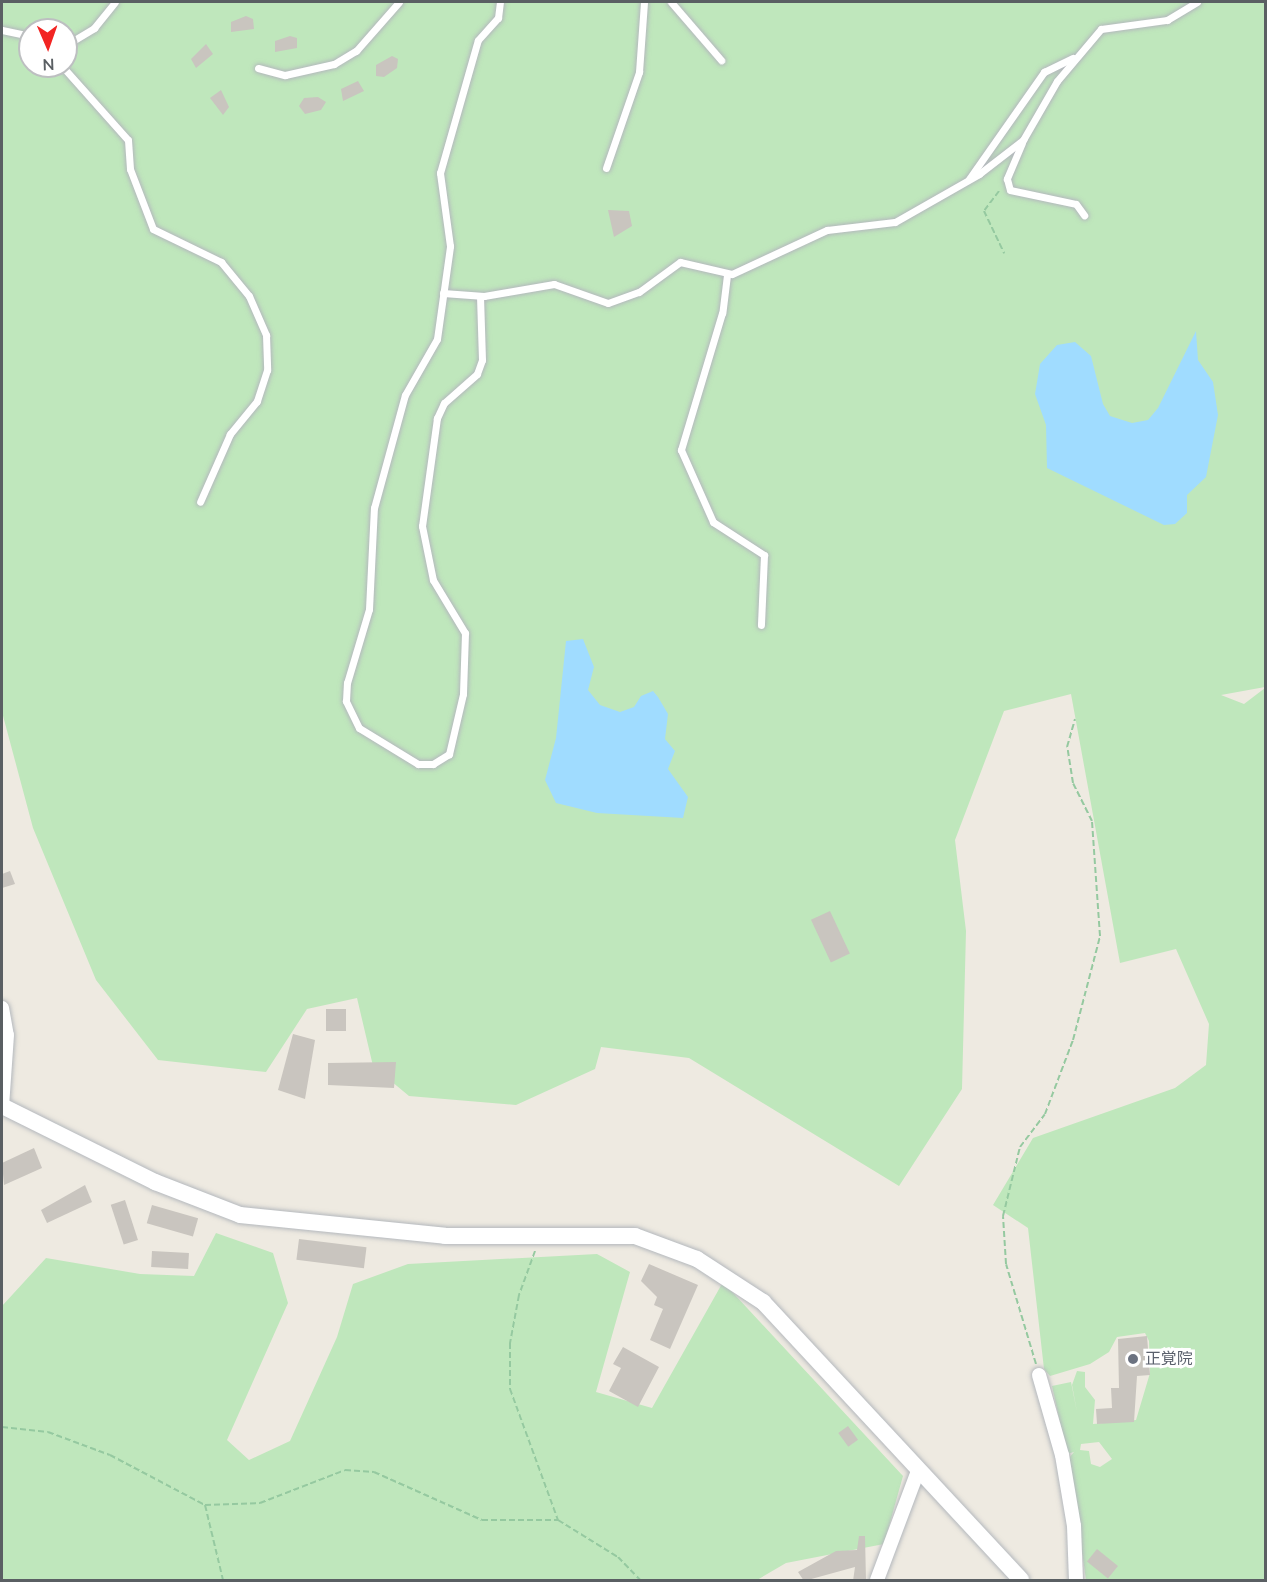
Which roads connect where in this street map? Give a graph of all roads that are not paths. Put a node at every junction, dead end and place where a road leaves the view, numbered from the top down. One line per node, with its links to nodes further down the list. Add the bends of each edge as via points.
1 (116, 2): 9 (lane, via 94,28)
2 (399, 2): 12 (lane, via 356,51 334,64 285,75)
3 (500, 2): 19 (lane, via 498,18 478,40 440,173 450,223)
4 (644, 2): 15 (lane, via 639,72)
5 (671, 2): 11 (lane)
6 (1197, 2): 10 (lane, via 1167,20 1101,29)
7 (2, 30): 8 (lane)
8 (18, 33)
9 (78, 38)
10 (1075, 57): 14 (lane); 16 (lane, via 1044,72)
11 (722, 60)
12 (258, 68)
13 (73, 78): 21 (lane, via 128,140 130,169 153,229 221,262 249,296 266,335 267,369 257,401 230,434)
14 (1023, 140): 16 (lane); 17 (lane, via 1008,179 1010,190 1076,204)
15 (606, 168)
16 (969, 179): 18 (lane, via 895,222 827,230)
17 (1084, 215)
18 (727, 275): 20 (lane, via 680,262 631,296 608,303 554,284); 22 (lane, via 722,313 681,450 713,522 764,555)
19 (443, 293): 20 (lane); 20 (lane, via 437,339 405,395 374,508 369,609 346,701 359,728 418,764 433,764 449,754 463,694 465,633 433,580 422,526 437,418 444,403 477,374 482,360)
20 (480, 296)
21 (200, 502)
22 (761, 625)
23 (2, 1008): 24 (street, via 7,1035)
24 (2, 1106): 26 (street, via 155,1182 240,1215 445,1236 542,1234 649,1239 746,1288)
25 (1039, 1375): 29 (street, via 1062,1455 1074,1526)
26 (918, 1471): 27 (street); 28 (street)
27 (877, 1581)
28 (1021, 1581)
29 (1076, 1581)

